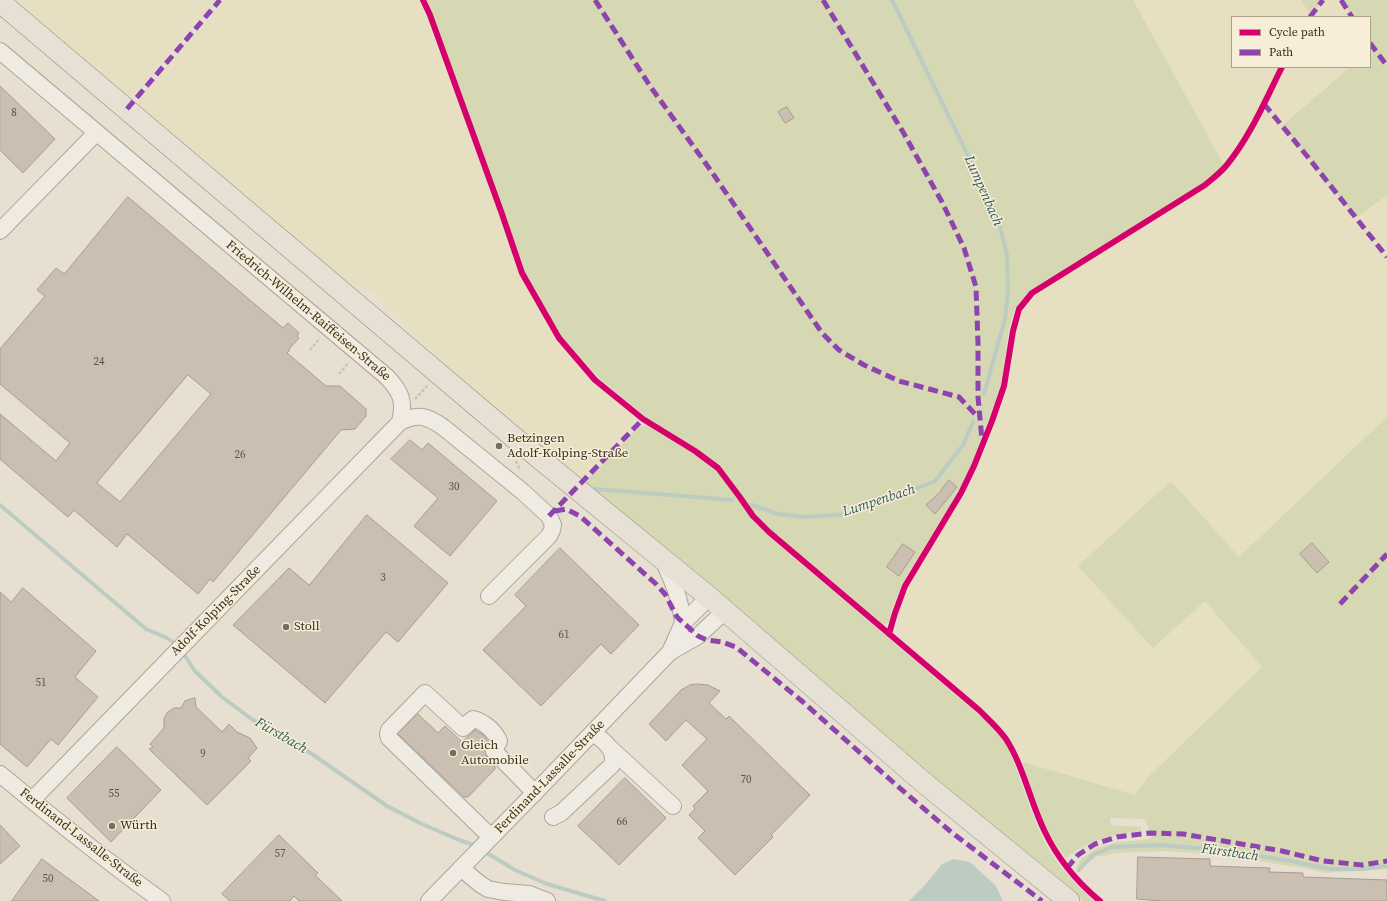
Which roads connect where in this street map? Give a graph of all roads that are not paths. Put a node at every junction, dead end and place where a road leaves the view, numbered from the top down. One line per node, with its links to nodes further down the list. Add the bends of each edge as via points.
1 (0, 2): 6 (main road)
2 (0, 51): 3 (street, Friedrich-Wilhelm-Raiffeisen-Straße)
3 (96, 132): 4 (street); 5 (street, Friedrich-Wilhelm-Raiffeisen-Straße, via 387,377 401,397)
4 (0, 231)
5 (401, 416): 7 (street, via 432,419 523,492 552,520 549,536); 16 (street, Adolf-Kolping-Straße)
6 (663, 561): 8 (main road); 10 (street, via 681,604)
7 (489, 596)
8 (709, 597): 9 (main road); 10 (street, Ferdinand-Lassalle-Straße)
9 (725, 611): 11 (street, Ferdinand-Lassalle-Straße, via 698,636); 24 (main road, via 924,782)
10 (683, 623): 11 (street, Ferdinand-Lassalle-Straße)
11 (670, 652): 12 (street, Ferdinand-Lassalle-Straße)
12 (593, 732): 13 (street); 15 (street, Ferdinand-Lassalle-Straße)
13 (610, 748): 17 (street); 18 (street, via 614,756 612,765)
14 (0, 774): 16 (street, Ferdinand-Lassalle-Straße)
15 (535, 793): 19 (street, Ferdinand-Lassalle-Straße); 19 (street, via 494,751 499,740 497,735 480,720 473,719 463,728 426,694 389,730 390,738)
16 (32, 800): 21 (street, Ferdinand-Lassalle-Straße)
17 (673, 806)
18 (553, 817)
19 (490, 838): 20 (street, Ferdinand-Lassalle-Straße)
20 (465, 864): 22 (street, Ferdinand-Lassalle-Straße); 23 (street, via 480,884 488,889 529,894)
21 (162, 901)
22 (429, 901)
23 (547, 901)
24 (1068, 901)

